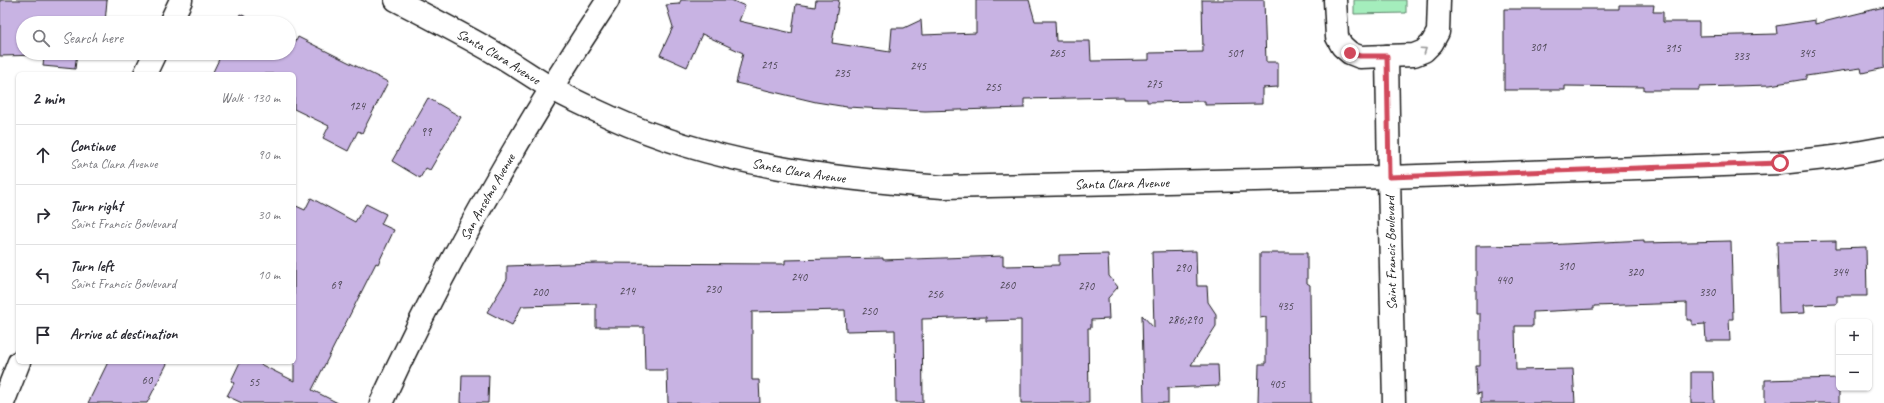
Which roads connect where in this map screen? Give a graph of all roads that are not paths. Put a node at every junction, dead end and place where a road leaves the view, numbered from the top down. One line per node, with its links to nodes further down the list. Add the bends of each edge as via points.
1 (181, 0): 6 (street)
2 (396, 0): 10 (street, Santa Clara Avenue, via 488,49)
3 (608, 0): 10 (street, San Anselmo Avenue)
4 (1335, 0): 7 (street, via 1335,25 1342,46 1350,53 1360,56)
5 (1439, 0): 7 (street, one-way to 5, via 1414,55 1424,51 1432,43 1438,32)
6 (173, 16)
7 (1387, 56): 12 (street, Saint Francis Boulevard)
8 (152, 60): 9 (street)
9 (146, 72)
10 (552, 88): 12 (street, Santa Clara Avenue, via 611,118 674,142 809,173 876,182 943,187 1000,187); 15 (street, San Anselmo Avenue, via 461,245)
11 (1884, 148): 12 (street, Santa Clara Avenue, via 1780,163)
12 (1389, 177): 16 (street, Saint Francis Boulevard)
13 (18, 364): 14 (street)
14 (3, 403)
15 (381, 403)
16 (1394, 403)

